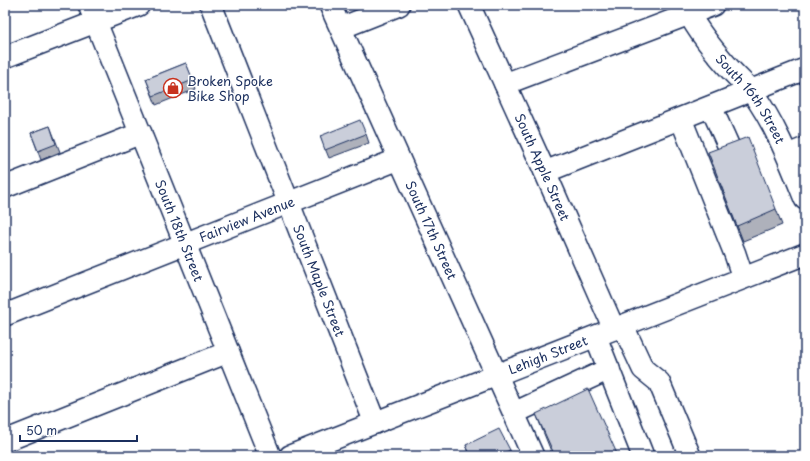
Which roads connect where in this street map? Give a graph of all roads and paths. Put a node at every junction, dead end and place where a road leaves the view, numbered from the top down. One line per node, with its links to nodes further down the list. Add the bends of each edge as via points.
1 (139, 5): 8 (street)
2 (211, 5): 23 (street, South Maple Street)
3 (330, 5): 9 (street, South 17th Street)
4 (399, 5): 9 (street)
5 (469, 5): 12 (street, South Apple Street)
6 (713, 5): 7 (street)
7 (687, 10): 12 (street); 13 (street, South 16th Street, via 728,67)
8 (92, 13): 10 (street); 16 (street, South 18th Street)
9 (341, 28): 19 (street, South 17th Street)
10 (5, 57)
11 (805, 69): 13 (street)
12 (505, 84): 20 (street, South Apple Street)
13 (751, 92): 14 (street); 18 (street, South 16th Street)
14 (711, 107): 15 (street); 17 (street)
15 (681, 119): 20 (street); 26 (street)
16 (140, 133): 21 (street); 24 (street, South 18th Street)
17 (729, 147)
18 (796, 152): 22 (street, South 16th Street)
19 (399, 159): 23 (street, Fairview Avenue); 31 (street, South 17th Street)
20 (545, 172): 28 (street, South Apple Street)
21 (5, 187)
22 (805, 199)
23 (289, 203): 24 (street, Fairview Avenue); 33 (street, South Maple Street)
24 (185, 244): 27 (street, Fairview Avenue); 29 (street, South 18th Street)
25 (805, 254): 26 (street, Lehigh Street)
26 (743, 278): 28 (street, Lehigh Street)
27 (5, 315)
28 (611, 331): 30 (street); 31 (street, Lehigh Street); 39 (street, via 643,369 659,382)
29 (228, 352): 34 (street); 36 (street, South 18th Street)
30 (608, 369): 32 (street); 38 (street)
31 (497, 376): 32 (street, South 17th Street); 33 (street, Lehigh Street)
32 (514, 413): 35 (street, South 17th Street)
33 (375, 423): 37 (street, Lehigh Street)
34 (5, 441)
35 (530, 455)
36 (270, 456)
37 (290, 456)
38 (643, 456)
39 (690, 456)

